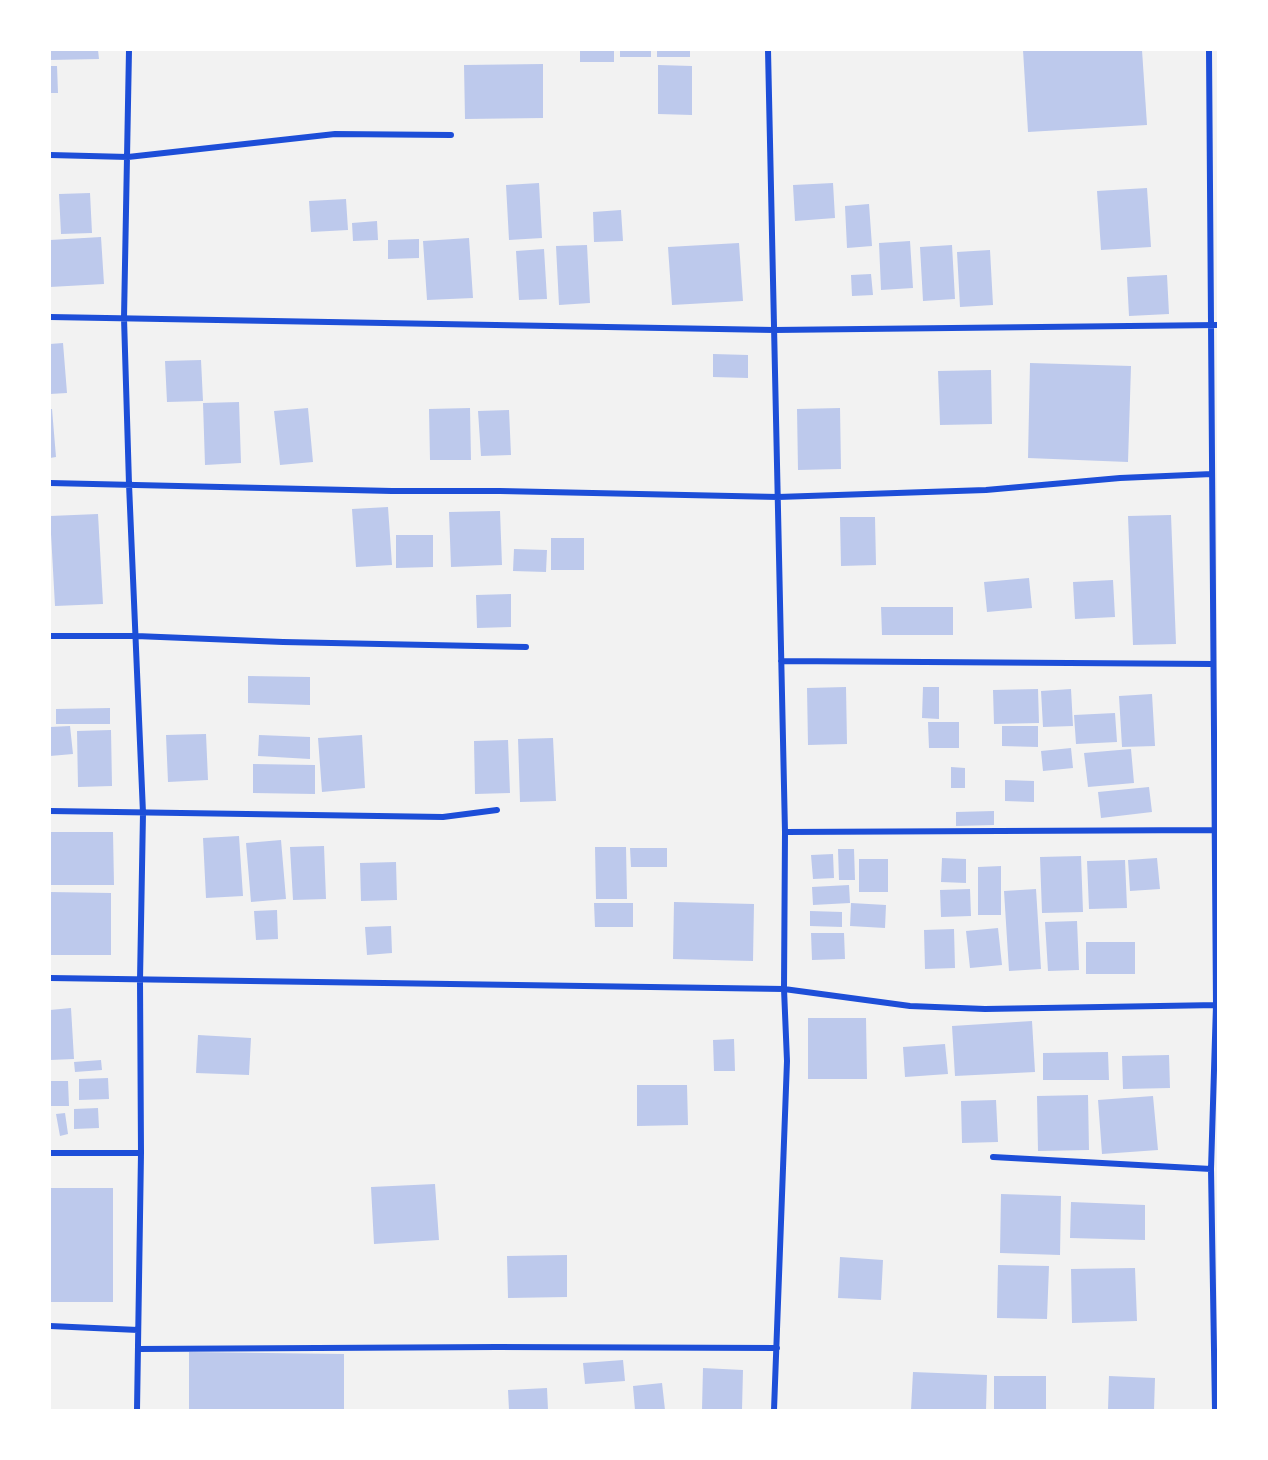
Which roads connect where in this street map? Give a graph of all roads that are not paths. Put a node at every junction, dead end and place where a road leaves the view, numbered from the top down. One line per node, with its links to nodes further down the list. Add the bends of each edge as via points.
1 (129, 50): 6 (street)
2 (768, 50): 10 (street)
3 (1209, 50): 9 (street)
4 (450, 135): 6 (street, via 335,134)
5 (50, 155): 6 (street)
6 (128, 157): 8 (street)
7 (50, 317): 8 (street)
8 (124, 318): 10 (street); 13 (street)
9 (1215, 325): 10 (street); 11 (street)
10 (774, 330): 14 (street)
11 (1212, 474): 14 (street, via 986,490); 19 (street)
12 (50, 483): 13 (street)
13 (129, 484): 14 (street); 16 (street)
14 (778, 497): 18 (street)
15 (50, 636): 16 (street)
16 (136, 636): 17 (street); 23 (street)
17 (526, 647)
18 (781, 661): 19 (street); 25 (street)
19 (1214, 664): 20 (street)
20 (1216, 743): 24 (street)
21 (497, 810): 23 (street, via 443,817)
22 (50, 811): 23 (street)
23 (143, 813): 27 (street)
24 (1215, 830): 25 (street); 29 (street)
25 (785, 832): 28 (street)
26 (50, 978): 27 (street)
27 (140, 980): 28 (street); 31 (street)
28 (784, 989): 29 (street, via 910,1006 986,1009); 36 (street, via 787,1061)
29 (1217, 1005): 33 (street)
30 (50, 1153): 31 (street)
31 (141, 1153): 35 (street)
32 (993, 1157): 33 (street)
33 (1211, 1169): 40 (street)
34 (50, 1326): 35 (street)
35 (138, 1330): 37 (street)
36 (777, 1348): 37 (street); 39 (street)
37 (138, 1349): 38 (street)
38 (138, 1410)
39 (774, 1410)
40 (1215, 1410)

